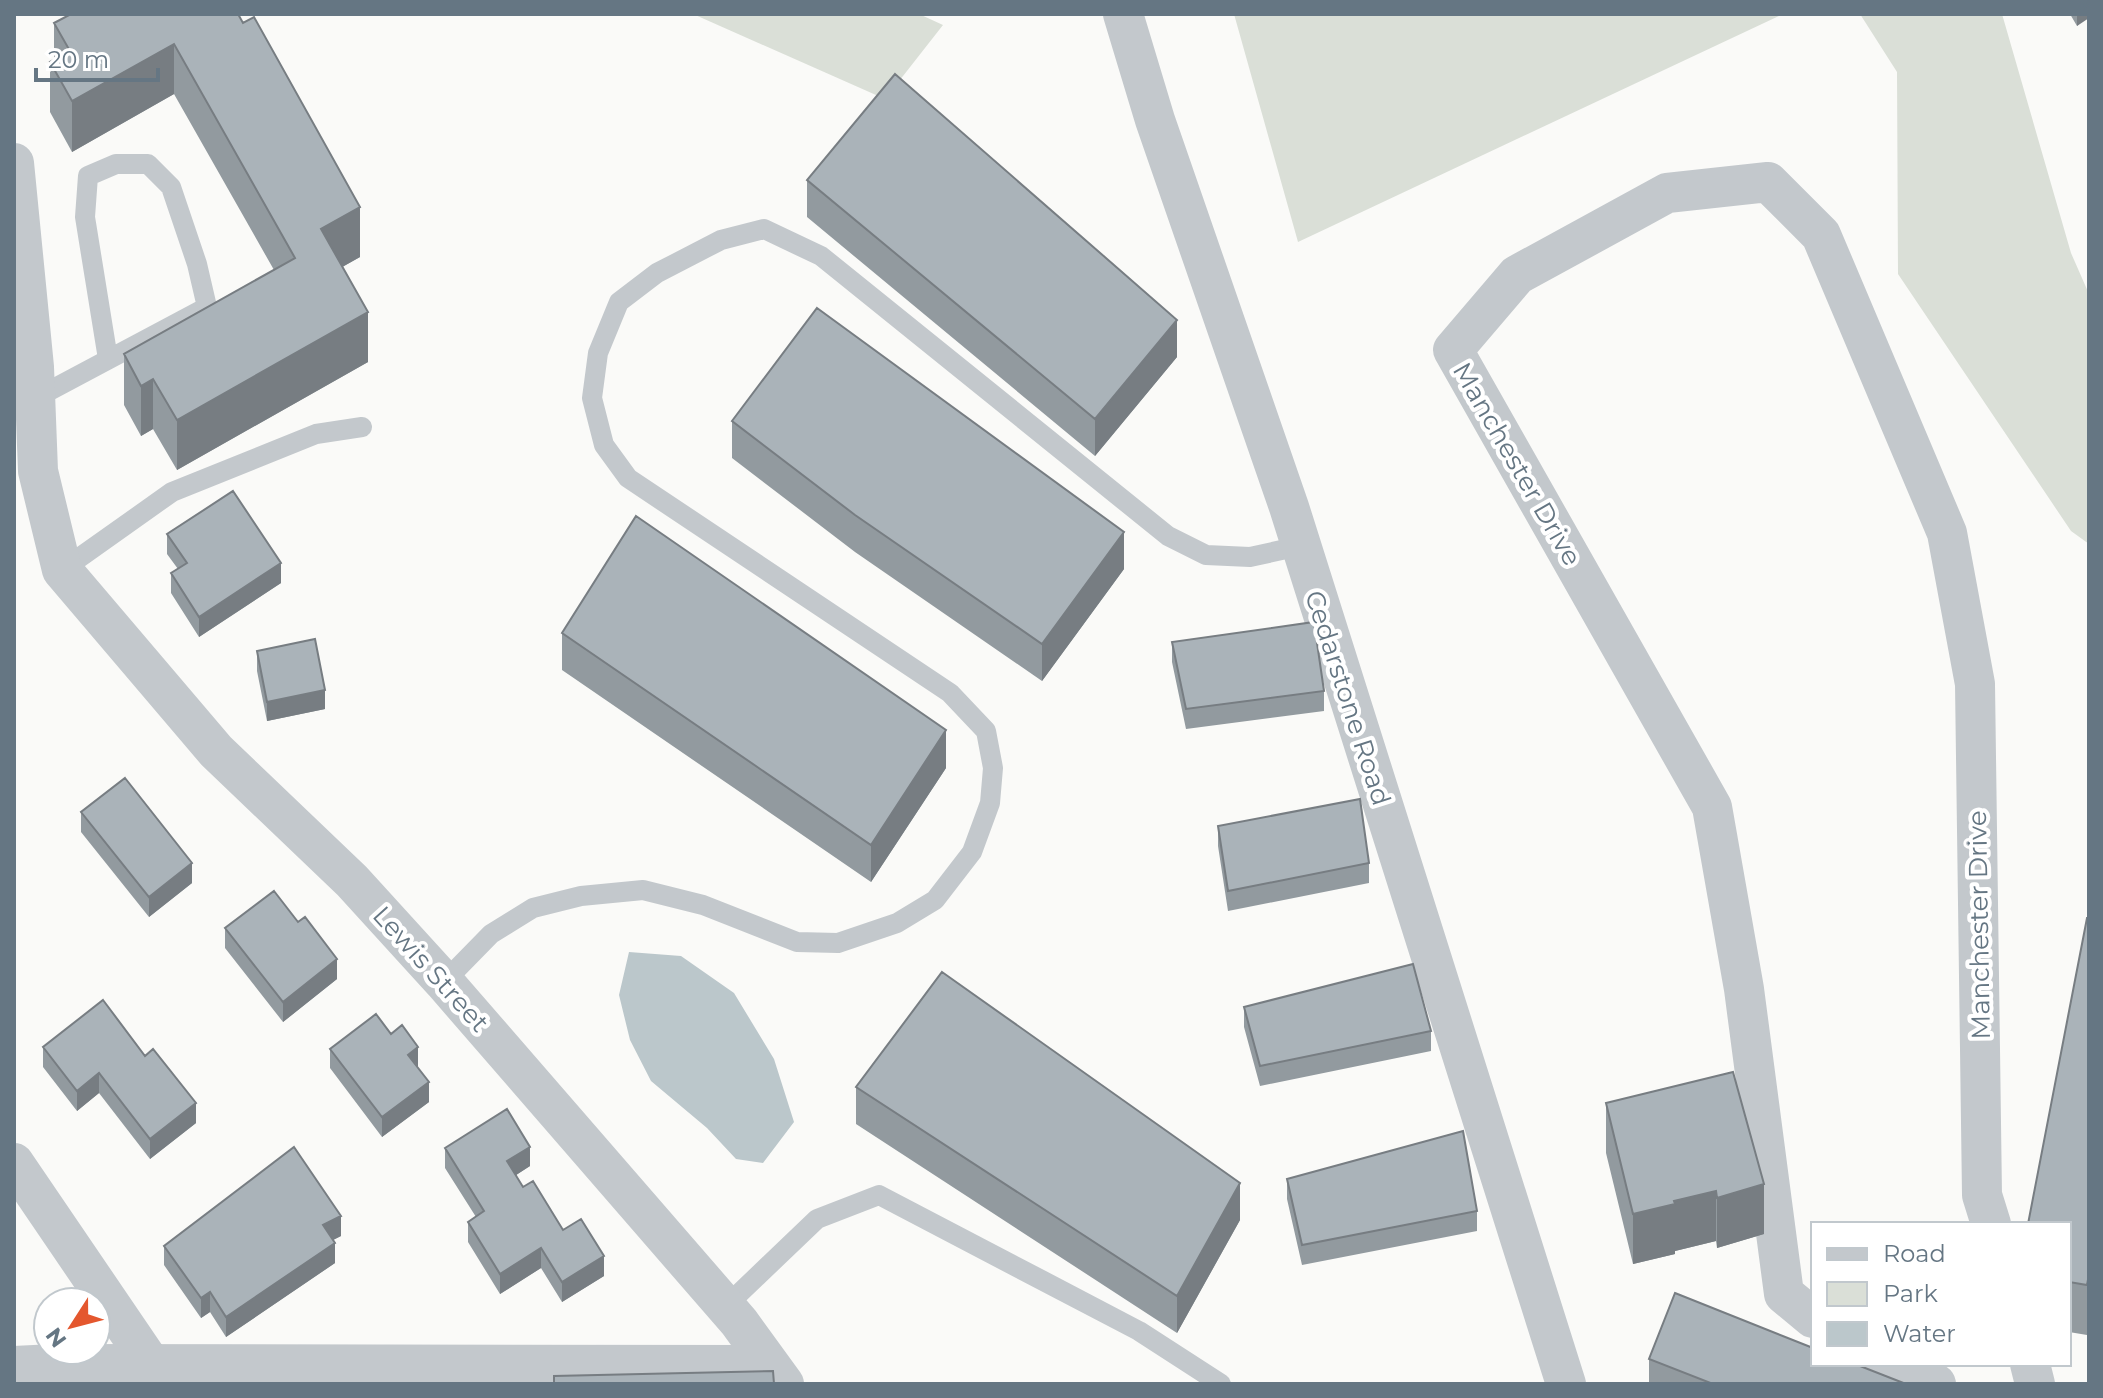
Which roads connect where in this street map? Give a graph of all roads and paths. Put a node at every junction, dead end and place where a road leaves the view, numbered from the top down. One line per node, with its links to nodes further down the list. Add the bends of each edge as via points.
1 (1123, 14): 6 (street, Cedarstone Road)
2 (14, 163): 4 (street)
3 (108, 359): 3 (lane, via 207,307 171,187 148,164 116,164 88,176 85,217); 4 (lane)
4 (36, 398): 7 (street, via 38,471)
5 (362, 427): 7 (lane, via 316,434 172,492)
6 (1300, 546): 8 (lane, via 1250,557 1206,555 1168,536 821,256 764,229 721,240 657,273 619,302 598,353 592,398 604,445 628,478 950,693 986,731 993,768 990,803 972,852 935,900 897,923 838,943 797,942 703,905 643,890 581,896 533,908 491,934); 18 (street, Cedarstone Road)
7 (62, 570): 8 (street, Lewis Street, via 216,751 352,881)
8 (444, 982): 11 (street, Lewis Street)
9 (14, 1163): 15 (street)
10 (1990, 1222): 12 (street, Manchester Drive, via 1982,1195 1975,684 1947,533 1821,235 1768,182 1667,193 1517,275 1453,350 1712,807 1744,989 1784,1294)
11 (725, 1307): 16 (street, Lewis Street); 17 (lane, via 817,1219 879,1195 1139,1331)
12 (1811, 1316)
13 (14, 1366): 15 (street)
14 (1869, 1366): 19 (street, via 1878,1373)
15 (158, 1374): 16 (street)
16 (777, 1375)
17 (1221, 1384)
18 (1566, 1384)
19 (1936, 1384)

